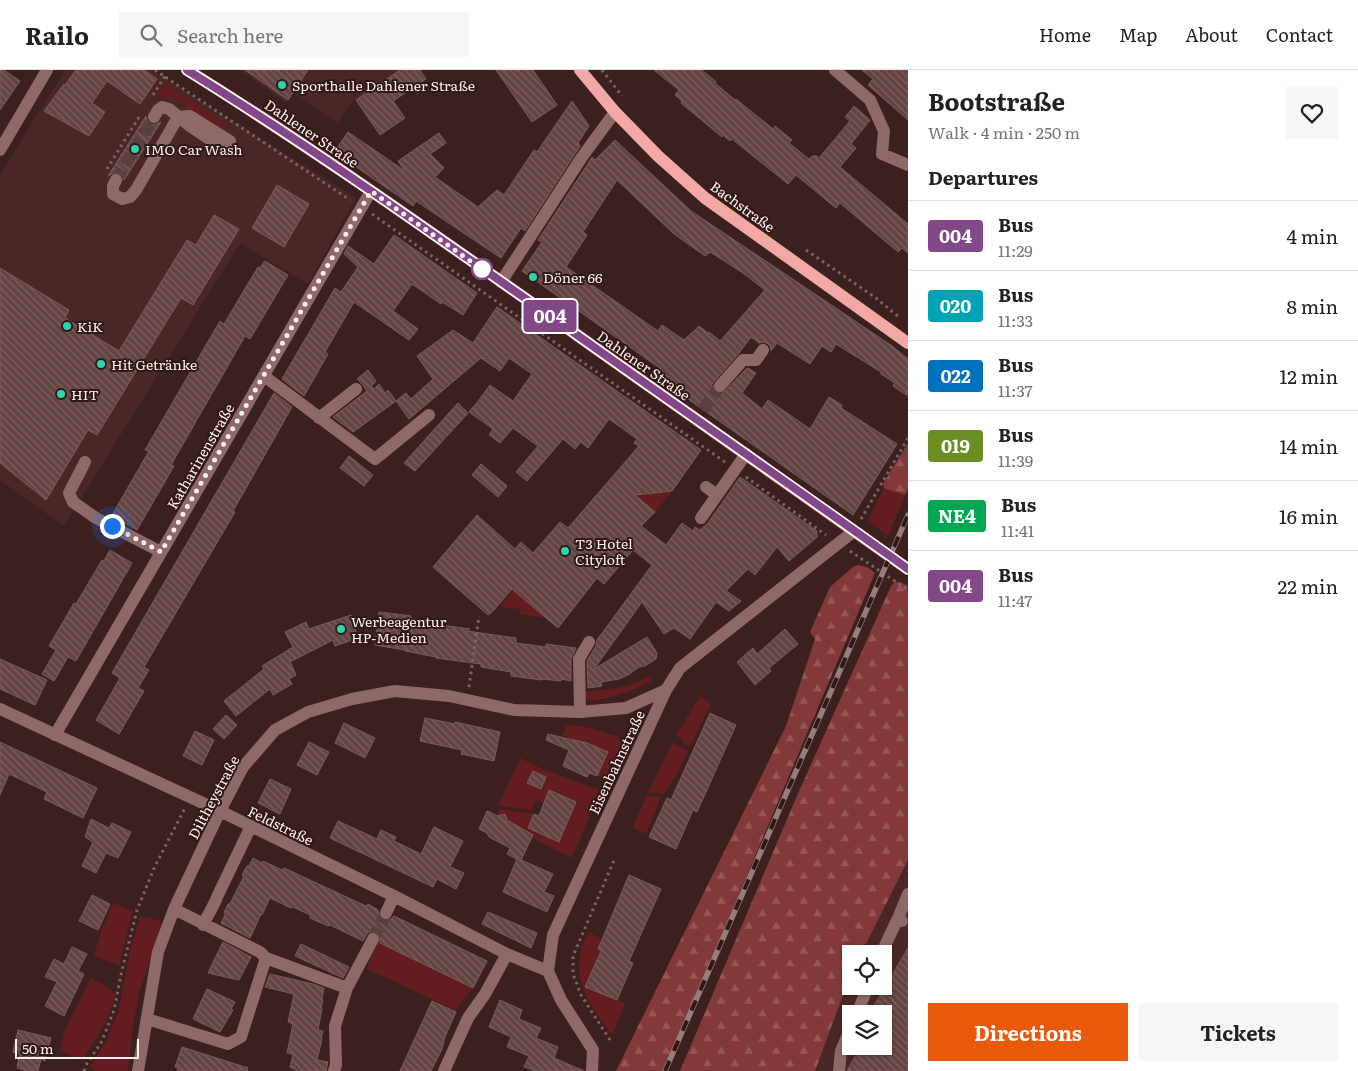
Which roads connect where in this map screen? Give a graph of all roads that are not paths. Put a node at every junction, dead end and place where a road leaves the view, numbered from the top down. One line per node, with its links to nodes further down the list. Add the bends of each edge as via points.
1 (187, 70): 12 (main road, Dahlener Straße)
2 (580, 70): 5 (main road, Bachstraße)
3 (836, 70): 10 (street, via 870,100 884,131 882,154)
4 (44, 72): 9 (street)
5 (615, 112): 13 (street); 14 (main road, Bachstraße, via 705,198)
6 (149, 114): 7 (street, via 162,108 169,109)
7 (178, 117): 8 (street, via 190,116); 11 (street, via 130,197 122,199 113,194)
8 (227, 145)
9 (0, 150)
10 (908, 165)
11 (116, 180)
12 (371, 191): 13 (main road, Dahlener Straße); 16 (street, Katharinenstraße)
13 (501, 282): 21 (main road, Dahlener Straße)
14 (908, 343)
15 (763, 350): 17 (street, via 756,360 743,360)
16 (264, 376): 20 (street); 27 (street, Katharinenstraße)
17 (720, 386)
18 (356, 389): 20 (street)
19 (429, 415): 20 (street, via 375,458)
20 (319, 418)
21 (746, 454): 24 (street); 26 (main road, Dahlener Straße)
22 (85, 462): 27 (street, via 69,493 73,502 96,518)
23 (706, 487): 24 (street)
24 (717, 495): 25 (street)
25 (701, 518)
26 (854, 531): 28 (main road, Dahlener Straße); 30 (street, Eisenbahnstraße, via 680,668)
27 (161, 552): 33 (street, Katharinenstraße)
28 (908, 569)
29 (589, 642): 32 (street, via 579,659)
30 (666, 690): 32 (street, Diltheystraße, via 626,708); 45 (street, Eisenbahnstraße, via 553,935)
31 (0, 710): 33 (street, Feldstraße)
32 (580, 712): 34 (street, Diltheystraße, via 514,710 449,696 395,691 352,699 308,712 275,730 243,767)
33 (55, 735): 34 (street, Feldstraße)
34 (220, 811): 35 (street, Feldstraße); 38 (street, Diltheystraße)
35 (251, 826): 37 (street, Feldstraße); 40 (street)
36 (908, 894): 42 (street, via 901,919)
37 (394, 896): 39 (street); 43 (street, Feldstraße)
38 (174, 910): 40 (street); 47 (street, Diltheystraße, via 158,952)
39 (386, 912)
40 (203, 925): 44 (street, via 260,952)
41 (373, 939): 46 (street)
42 (886, 945)
43 (507, 954): 45 (street, Feldstraße); 51 (street, via 468,1018)
44 (266, 958): 46 (street); 47 (street, via 241,1038 228,1044)
45 (548, 971): 52 (street, via 593,1050)
46 (347, 988): 50 (street, via 335,1026)
47 (147, 1019): 49 (street, Diltheystraße)
48 (842, 1049): 53 (street)
49 (138, 1071)
50 (334, 1071)
51 (444, 1071)
52 (592, 1071)
53 (839, 1071)

